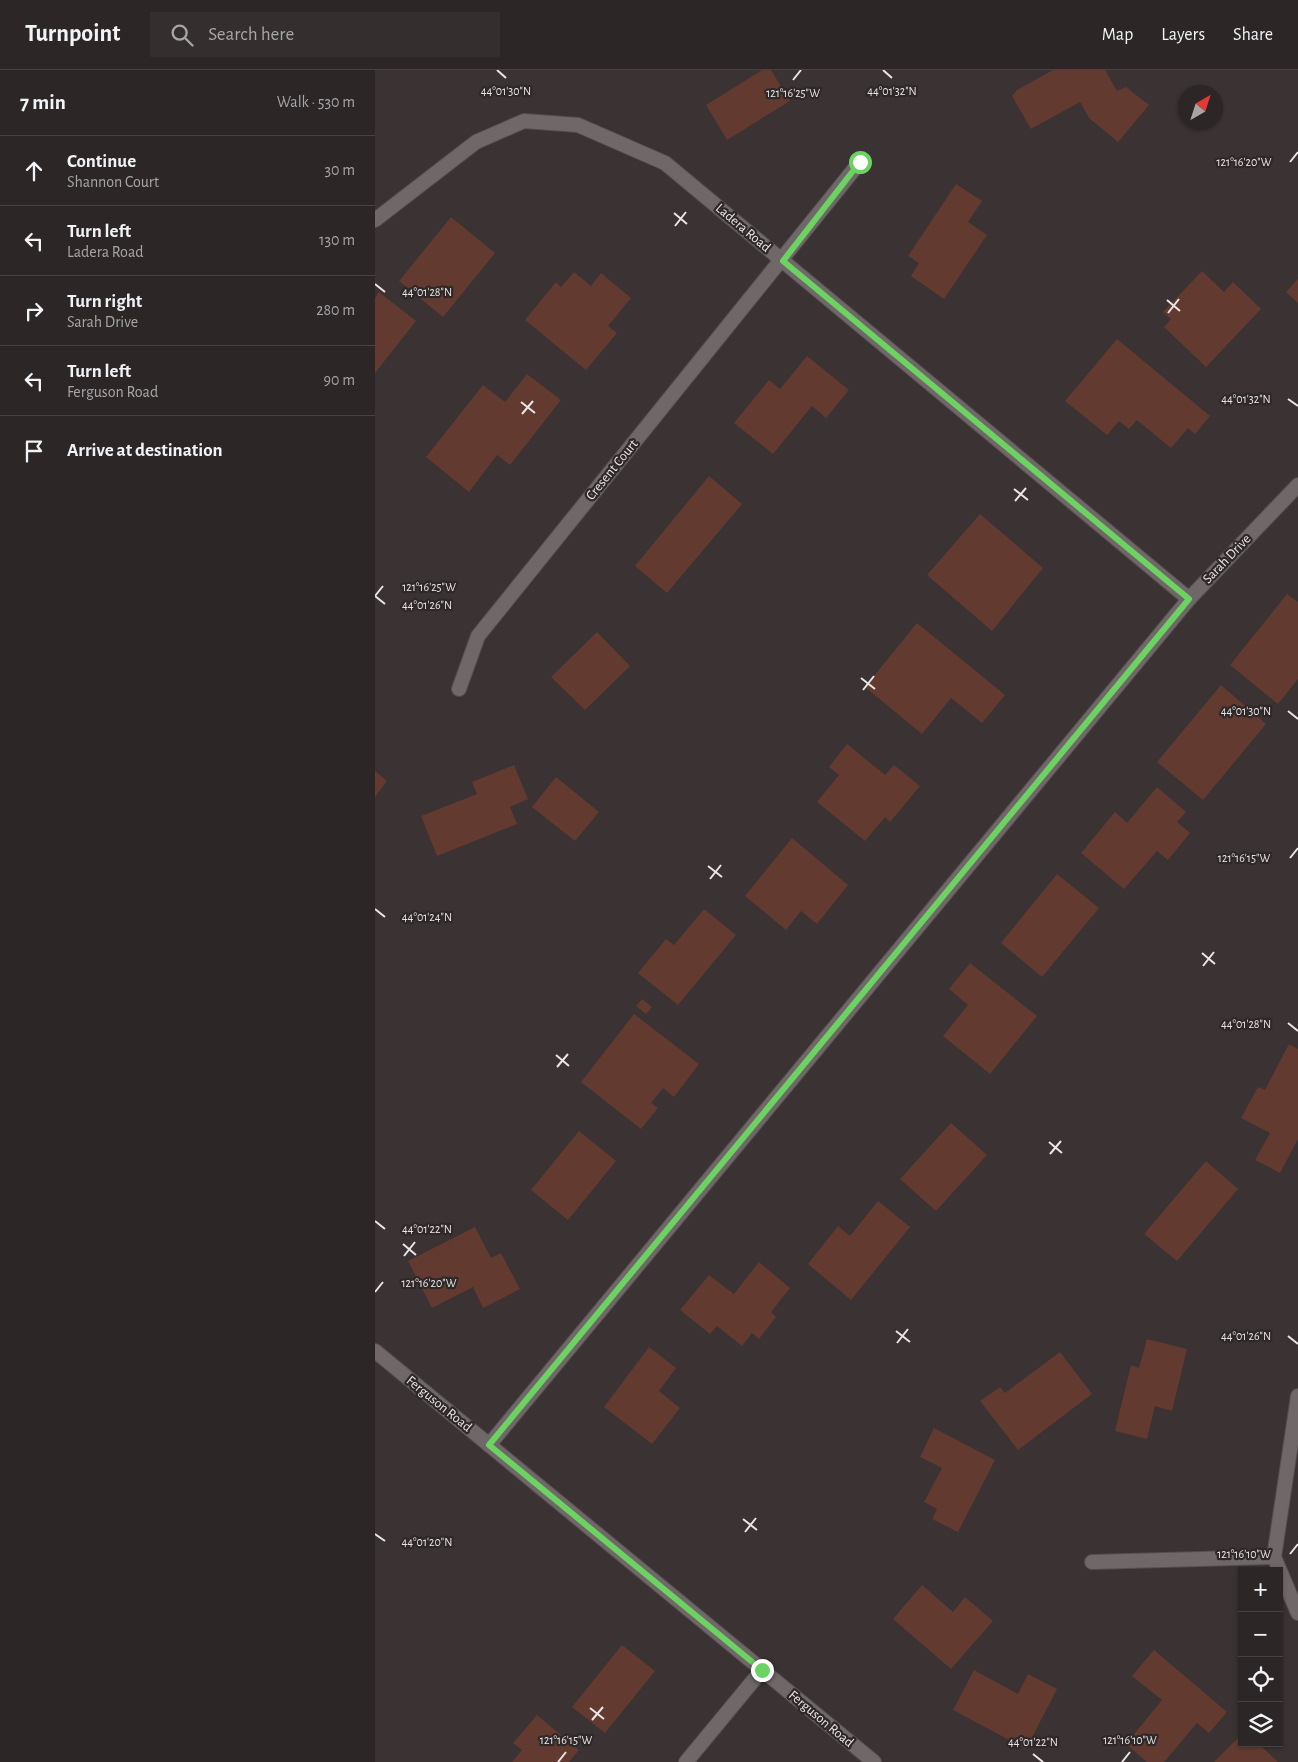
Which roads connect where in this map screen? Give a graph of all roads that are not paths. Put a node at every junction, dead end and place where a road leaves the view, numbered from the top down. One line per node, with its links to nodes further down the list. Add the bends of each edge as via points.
1 (860, 162): 3 (street, Cresent Court)
2 (375, 220): 3 (street, Ladera Road, via 476,142 524,121 579,125 665,163)
3 (783, 261): 5 (street, Ladera Road); 6 (street, Cresent Court, via 478,636)
4 (1298, 485): 5 (street, Sarah Drive)
5 (1189, 599): 9 (street, Sarah Drive)
6 (459, 689)
7 (375, 1351): 9 (street, Ferguson Road)
8 (1298, 1396): 10 (street)
9 (489, 1445): 13 (street, Ferguson Road)
10 (1273, 1557): 11 (street); 12 (street)
11 (1092, 1562)
12 (1298, 1613)
13 (762, 1670): 14 (street); 15 (street, Ferguson Road)
14 (686, 1762)
15 (874, 1762)

